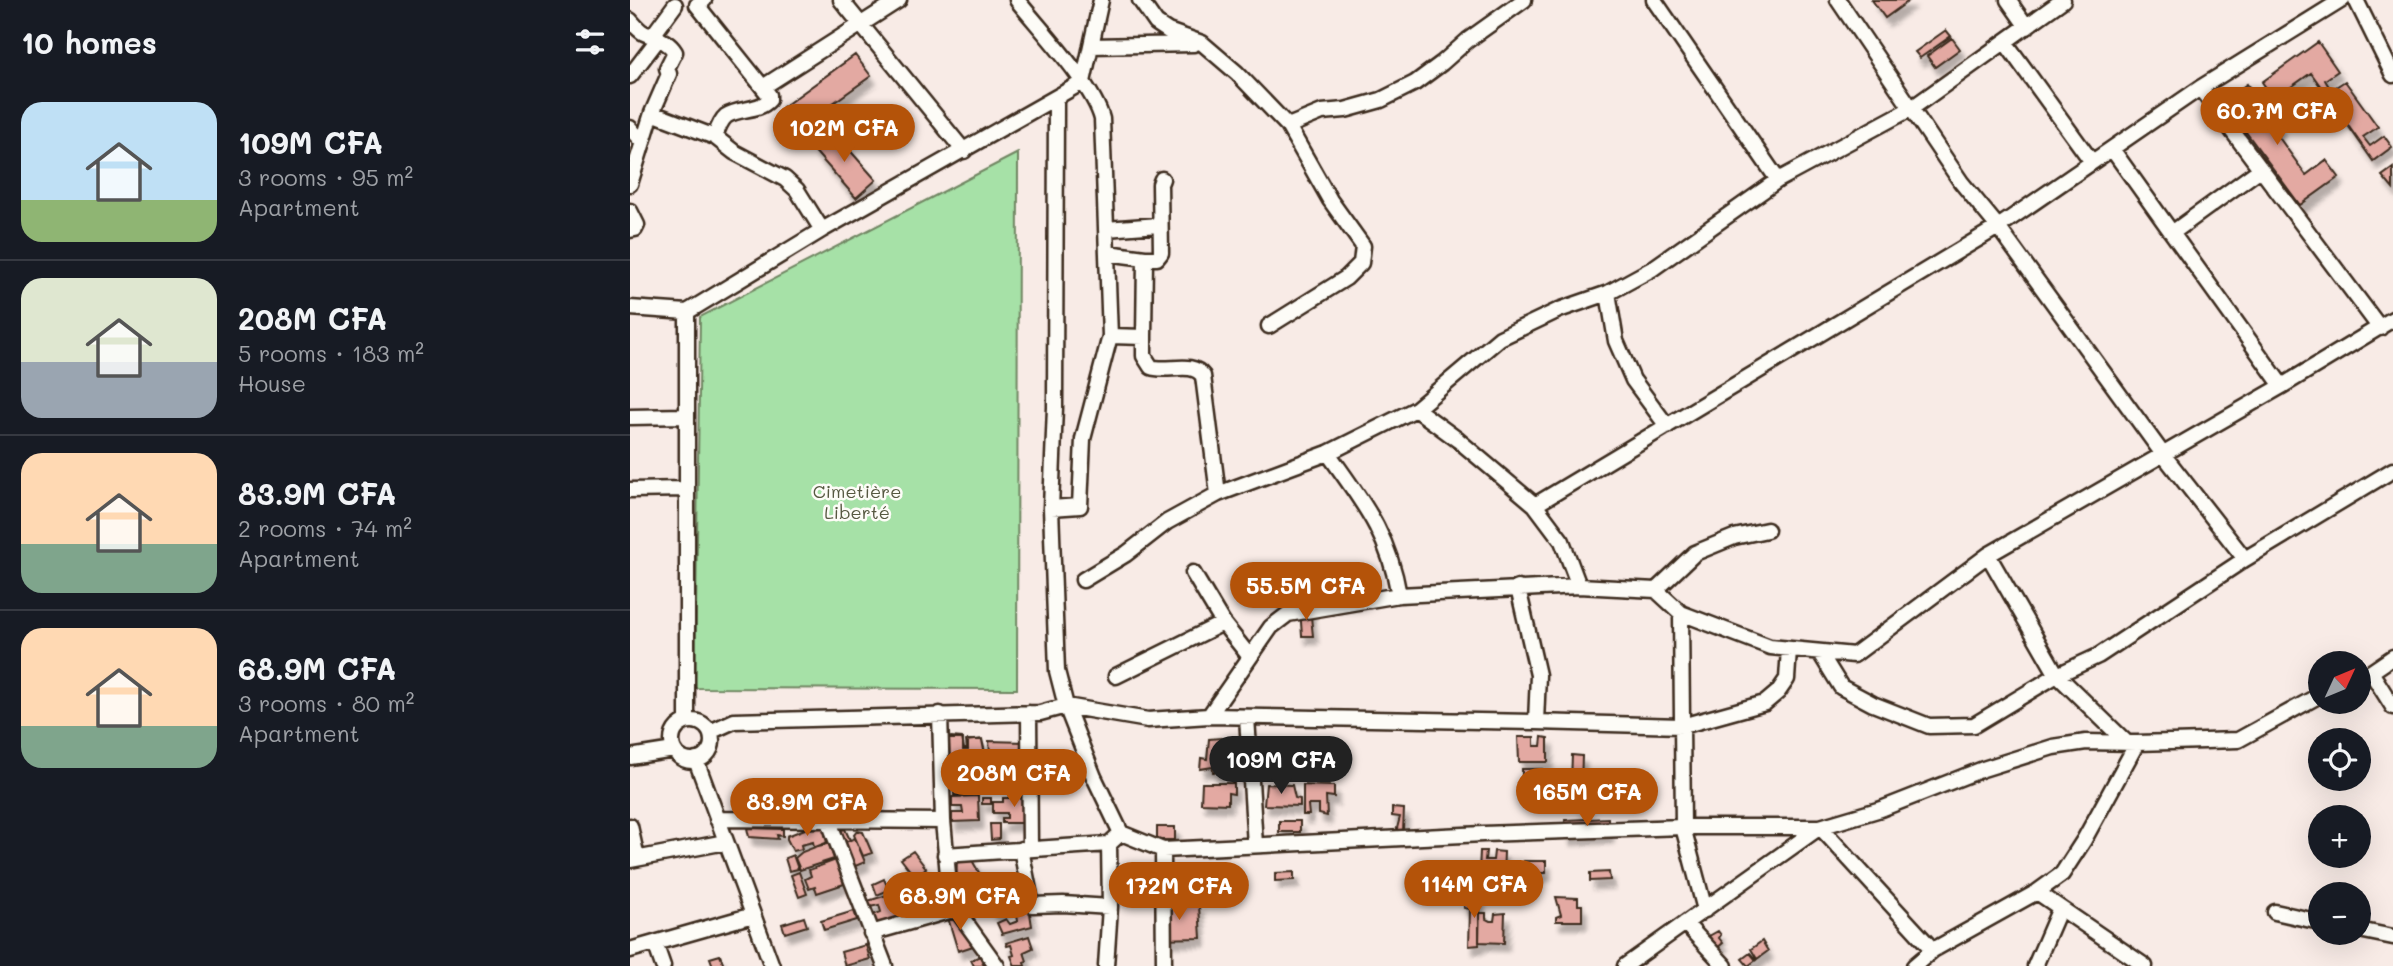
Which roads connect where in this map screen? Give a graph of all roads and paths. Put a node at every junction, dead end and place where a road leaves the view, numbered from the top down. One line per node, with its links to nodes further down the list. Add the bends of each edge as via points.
1 (841, 0): 16 (street)
2 (900, 0): 16 (street)
3 (1017, 0): 24 (street)
4 (1101, 0): 21 (street)
5 (1140, 0): 20 (street, via 1156,23)
6 (1524, 0): 30 (street, via 1415,83 1381,100 1322,112)
7 (1654, 0): 39 (street)
8 (1838, 0): 28 (street)
9 (2008, 0): 17 (street)
10 (2063, 0): 17 (street)
11 (2342, 0): 26 (street)
12 (2356, 0): 22 (street)
13 (670, 2): 14 (street); 18 (street)
14 (700, 2): 25 (street)
15 (630, 20): 18 (street, via 643,33)
16 (862, 24): 25 (street); 35 (street)
17 (2027, 27): 19 (street)
18 (656, 37): 23 (street); 29 (street, via 676,52)
19 (2005, 42): 28 (street); 36 (street)
20 (1202, 43): 21 (street); 30 (street)
21 (1091, 46): 24 (street)
22 (2393, 75)
23 (630, 76)
24 (1083, 82): 27 (street); 44 (street, via 1102,119)
25 (763, 87): 32 (street, via 769,95 766,103 727,115)
26 (2200, 88): 34 (street); 37 (street)
27 (1056, 99): 35 (street); 70 (street)
28 (1912, 108): 39 (street); 43 (street)
29 (652, 113): 32 (street); 33 (street)
30 (1288, 126): 54 (street, via 1329,200 1363,246 1361,263 1346,278)
31 (630, 128): 33 (street)
32 (715, 137): 46 (street, via 792,184)
33 (642, 142): 40 (street)
34 (2112, 149): 36 (street); 47 (street)
35 (964, 151): 46 (street)
36 (2092, 162): 43 (street)
37 (2259, 170): 47 (street); 55 (street)
38 (1162, 179): 42 (street)
39 (1778, 180): 50 (street, via 1652,269)
40 (630, 184)
41 (630, 211): 45 (street, via 637,225)
42 (1159, 225): 44 (street); 49 (street, via 1160,256)
43 (1998, 227): 62 (street); 64 (street)
44 (1106, 229): 48 (street)
45 (630, 230)
46 (821, 230): 52 (street)
47 (2172, 233): 58 (street)
48 (1107, 253): 49 (street); 56 (street)
49 (1145, 258): 57 (street)
50 (1608, 293): 59 (street, via 1500,338); 62 (street, via 1616,341 1633,380)
51 (630, 309): 52 (street)
52 (687, 312): 60 (street)
53 (2393, 319): 55 (street)
54 (1269, 326)
55 (2380, 328): 58 (street)
56 (1110, 336): 57 (street); 70 (street, via 1083,439 1080,506)
57 (1144, 337): 68 (street, via 1144,356 1151,367 1192,368 1203,376)
58 (2282, 386): 64 (street)
59 (1416, 409): 63 (street); 69 (street)
60 (686, 416): 61 (street); 67 (street)
61 (630, 417)
62 (1667, 426): 69 (street)
63 (1328, 453): 68 (street); 79 (street, via 1386,543)
64 (2162, 453): 72 (street); 73 (street)
65 (2393, 470): 73 (street)
66 (630, 489): 67 (street)
67 (686, 489): 97 (street)
68 (1218, 494): 75 (street, via 1167,522 1126,555)
69 (1535, 505): 76 (street, via 1562,541)
70 (1051, 508): 91 (street, via 1057,671)
71 (1767, 530): 78 (street, via 1695,553)
72 (1988, 555): 83 (street, via 1854,654); 87 (street)
73 (2245, 559): 87 (street, via 2098,656)
74 (1193, 573): 81 (street)
75 (1083, 580)
76 (1579, 586): 77 (street); 78 (street)
77 (1518, 588): 79 (street); 98 (street, via 1538,675)
78 (1656, 590): 80 (street)
79 (1399, 595): 84 (street, via 1287,614 1270,627)
80 (1681, 613): 82 (street, via 1770,647); 99 (street)
81 (1223, 623): 84 (street); 88 (street)
82 (1789, 649): 83 (street); 99 (street, via 1787,679 1765,703)
83 (1820, 653): 87 (street, via 1841,687 1929,726 1974,725)
84 (1250, 657): 95 (street)
85 (2393, 657): 86 (street)
86 (2371, 671)
87 (2057, 676): 101 (street)
88 (1116, 677)
89 (2371, 682): 92 (street)
90 (2308, 702): 101 (street, via 2238,740)
91 (1066, 706): 93 (street); 95 (street, via 1148,720); 111 (street)
92 (2393, 707)
93 (1029, 713): 94 (street); 115 (street)
94 (940, 714): 100 (street, via 734,721); 107 (street)
95 (1209, 716): 96 (street)
96 (1247, 717): 98 (street); 114 (street)
97 (687, 721): 100 (street, via 703,724); 102 (street, via 675,730)
98 (1536, 722): 99 (street)
99 (1682, 726): 109 (street)
100 (709, 732): 104 (street, via 711,747)
101 (2132, 743): 110 (street, via 2053,747 1881,810); 119 (street, via 2084,840 2062,874)
102 (674, 750): 103 (street); 104 (street, via 686,760)
103 (630, 757)
104 (696, 760): 105 (street)
105 (718, 819): 106 (street); 112 (street)
106 (828, 819): 107 (street); 129 (street)
107 (943, 821): 117 (street)
108 (630, 826): 118 (street)
109 (1683, 827): 110 (street); 114 (street); 123 (street)
110 (1820, 827): 123 (street); 133 (street)
111 (1121, 833): 113 (street); 116 (street)
112 (726, 842): 118 (street); 125 (street)
113 (1109, 844): 115 (street); 120 (street)
114 (1255, 845): 116 (street)
115 (1025, 849): 117 (street); 120 (street, via 1033,905)
116 (1163, 850): 139 (street)
117 (945, 855): 122 (street)
118 (633, 859)
119 (2037, 892): 121 (street); 133 (street)
120 (1110, 908): 138 (street)
121 (2060, 908): 143 (street); 144 (street)
122 (956, 909): 129 (street); 137 (street)
123 (1704, 910): 127 (street)
124 (2275, 912): 126 (street)
125 (753, 915): 131 (street); 135 (street)
126 (2308, 919)
127 (1685, 923): 140 (street); 141 (street)
128 (2371, 932): 130 (street)
129 (871, 933): 136 (street)
130 (2393, 937)
131 (655, 943): 132 (street); 134 (street)
132 (630, 950)
133 (1933, 950): 142 (street)
134 (663, 966)
135 (772, 966)
136 (885, 966)
137 (997, 966)
138 (1107, 966)
139 (1164, 966)
140 (1625, 966)
141 (1726, 966)
142 (1914, 966)
143 (2035, 966)
144 (2145, 966)

